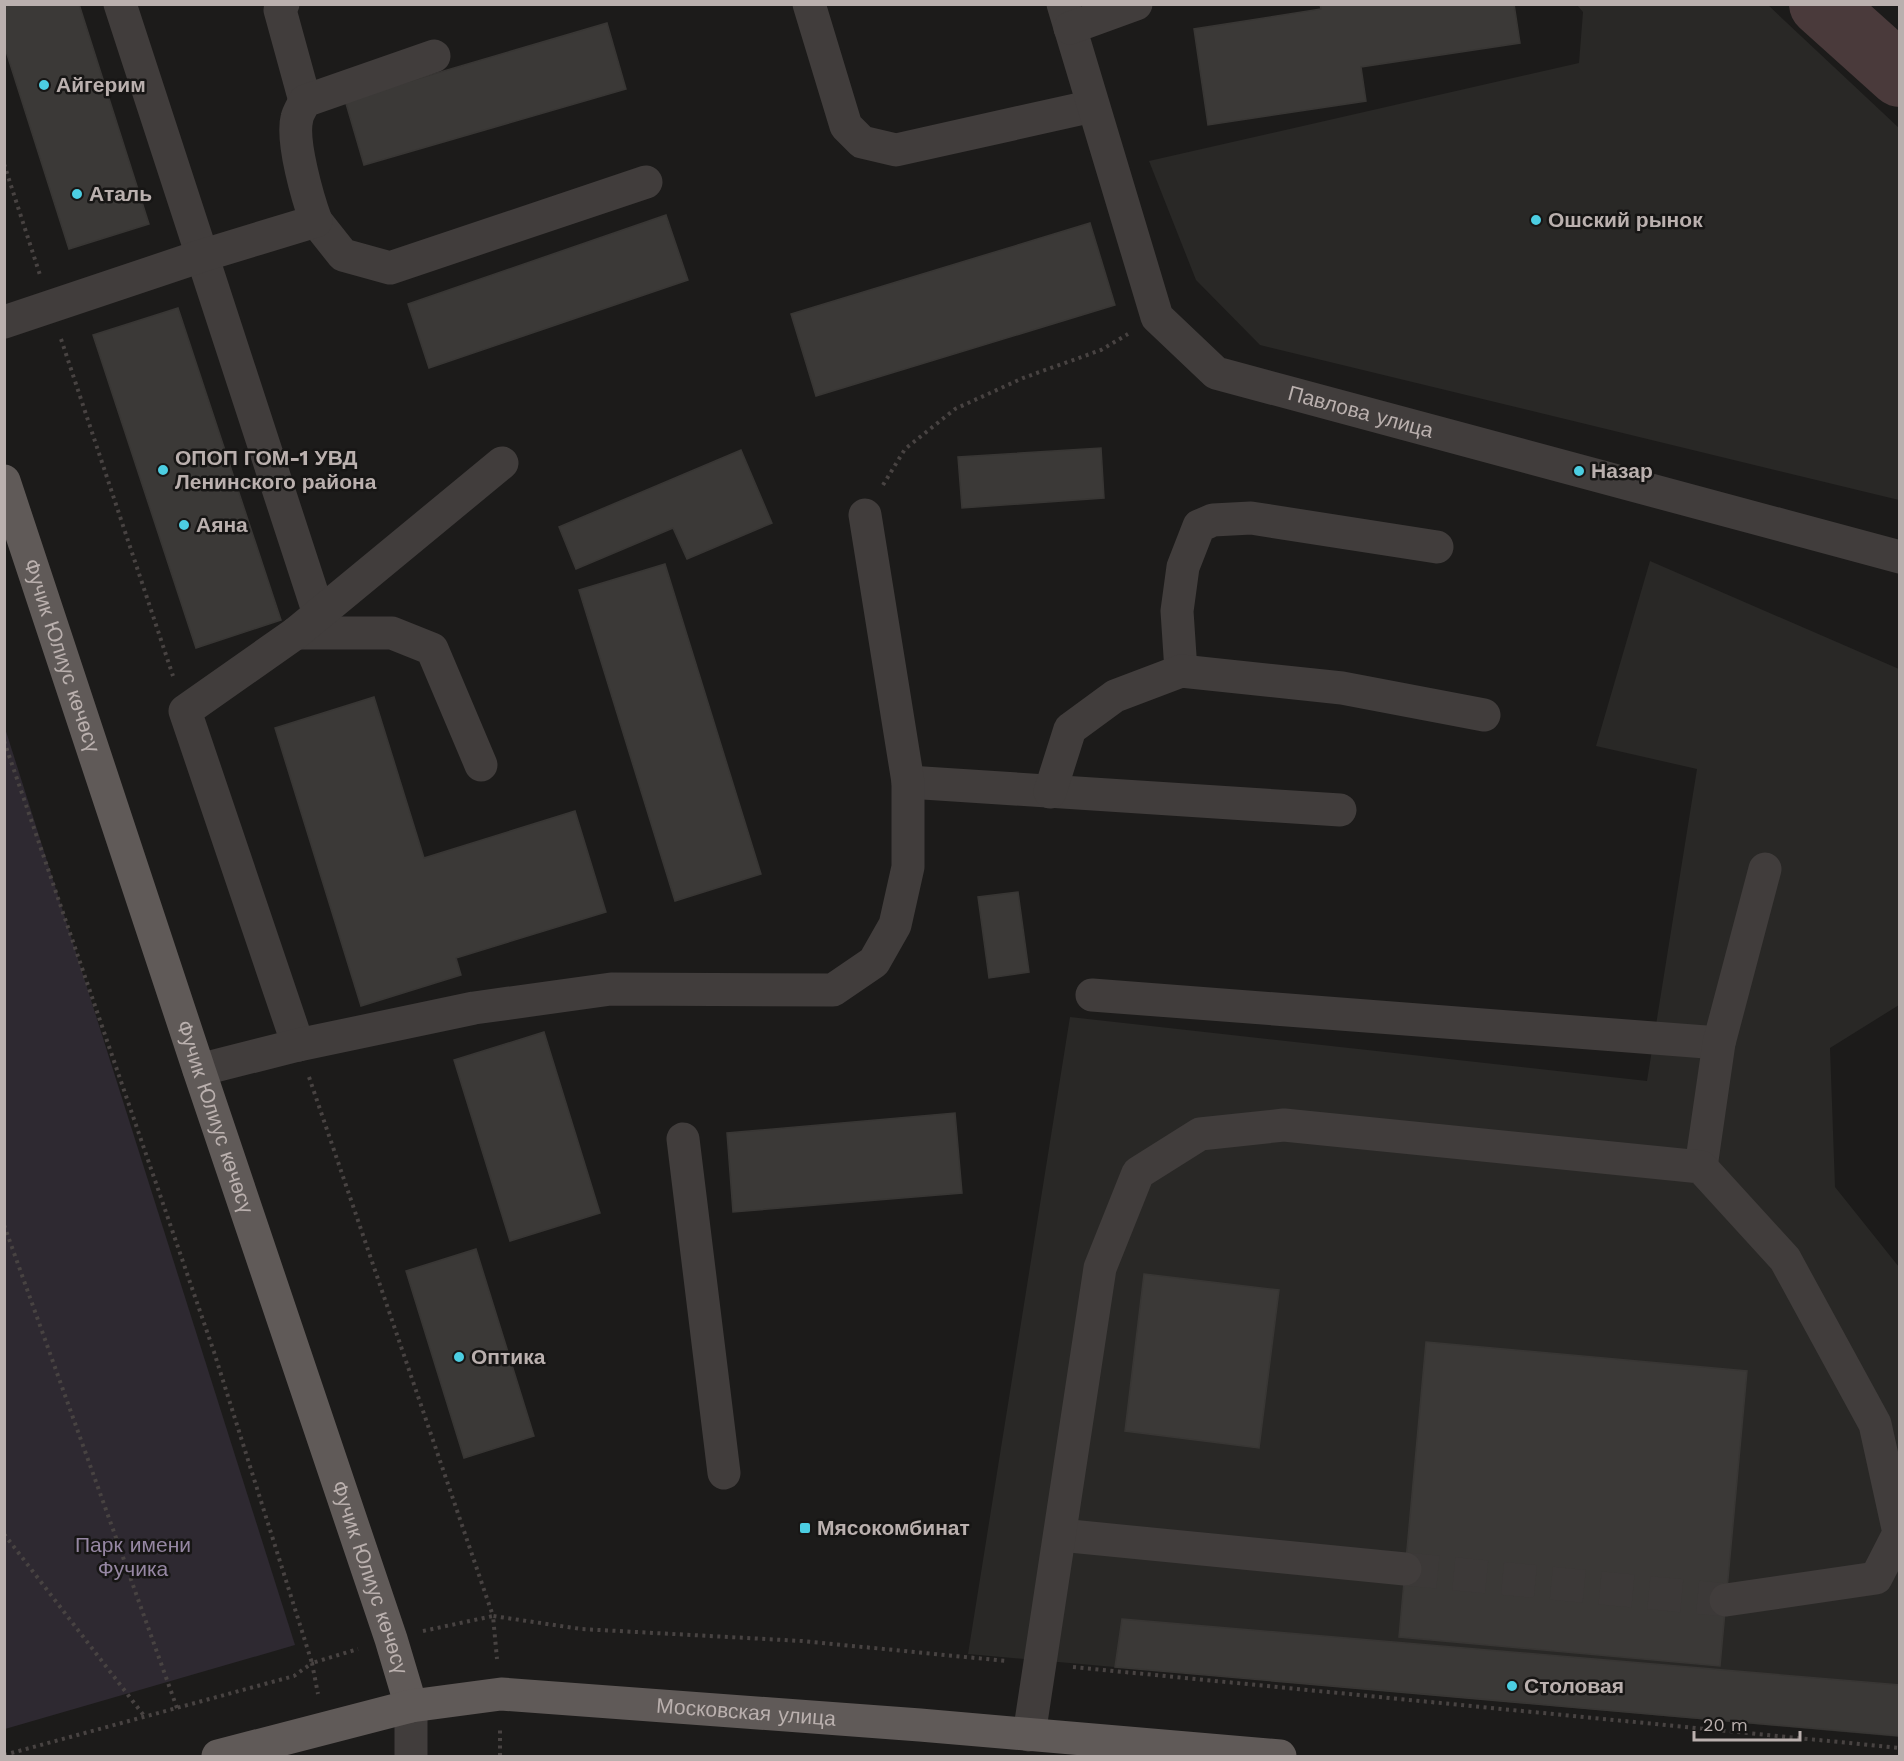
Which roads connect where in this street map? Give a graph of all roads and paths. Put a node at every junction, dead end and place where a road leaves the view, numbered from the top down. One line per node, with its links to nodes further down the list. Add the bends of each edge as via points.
1 (120, 4): 12 (street)
2 (283, 4): 7 (street, via 280,10)
3 (809, 4): 8 (street, via 846,126 862,142 896,150)
4 (1136, 4): 5 (street)
5 (1066, 16): 8 (street, Павлова улица)
6 (434, 56): 7 (street)
7 (305, 101): 11 (street, via 296,119 297,147)
8 (1093, 106): 14 (street, Павлова улица)
9 (4, 164): 13 (path)
10 (646, 182): 11 (street, via 390,268 343,255)
11 (316, 221): 12 (street)
12 (201, 256): 13 (street); 21 (street)
13 (50, 307): 15 (street); 23 (path)
14 (1157, 317): 18 (path, via 1101,350 1023,378 955,409 905,449); 20 (street, Павлова улица, via 1216,374)
15 (4, 322)
16 (502, 463): 21 (street)
17 (4, 481): 34 (main road, Фучик Юлиус көчөсү)
18 (865, 515): 27 (street)
19 (1437, 547): 22 (street, via 1251,518 1214,520 1199,526 1183,567 1177,611)
20 (1899, 557)
21 (308, 623): 23 (street); 26 (street, via 392,633 432,649)
22 (1181, 671): 24 (street, via 1342,688); 28 (street, via 1114,696 1070,729)
23 (185, 711): 33 (street)
24 (1484, 715)
25 (4, 741): 45 (path, via 214,1352)
26 (481, 765)
27 (908, 782): 28 (street); 33 (street, via 908,867 894,925 874,962 833,990 611,989 474,1008)
28 (1050, 792): 29 (street)
29 (1340, 810)
30 (1765, 869): 32 (street)
31 (1092, 995): 32 (street)
32 (1719, 1043): 36 (street)
33 (298, 1045): 34 (street); 43 (path)
34 (199, 1070): 44 (main road, Фучик Юлиус көчөсү)
35 (683, 1139): 38 (street)
36 (1701, 1167): 40 (street, via 1284,1125 1200,1134 1138,1173 1100,1268); 42 (street, via 1785,1259 1875,1424 1899,1533 1876,1578)
37 (4, 1225): 48 (path)
38 (724, 1473)
39 (4, 1534): 49 (path)
40 (1059, 1534): 41 (street); 46 (street)
41 (1406, 1569)
42 (1726, 1600)
43 (493, 1616): 44 (path); 46 (path, via 581,1629 802,1641)
44 (391, 1639): 45 (path); 47 (main road, Фучик Юлиус көчөсү)
45 (312, 1663): 48 (path, via 294,1676)
46 (1040, 1664): 50 (street); 51 (path)
47 (411, 1706): 50 (main road, Московская улица, via 501,1694); 53 (main road, Московская улица); 54 (street, Фучик Юлиус көчөсү)
48 (177, 1708): 49 (path)
49 (145, 1717): 52 (path)
50 (1029, 1735): 55 (main road, Московская улица)
51 (1899, 1748)
52 (4, 1755)
53 (218, 1756)
54 (411, 1756)
55 (1280, 1756)

